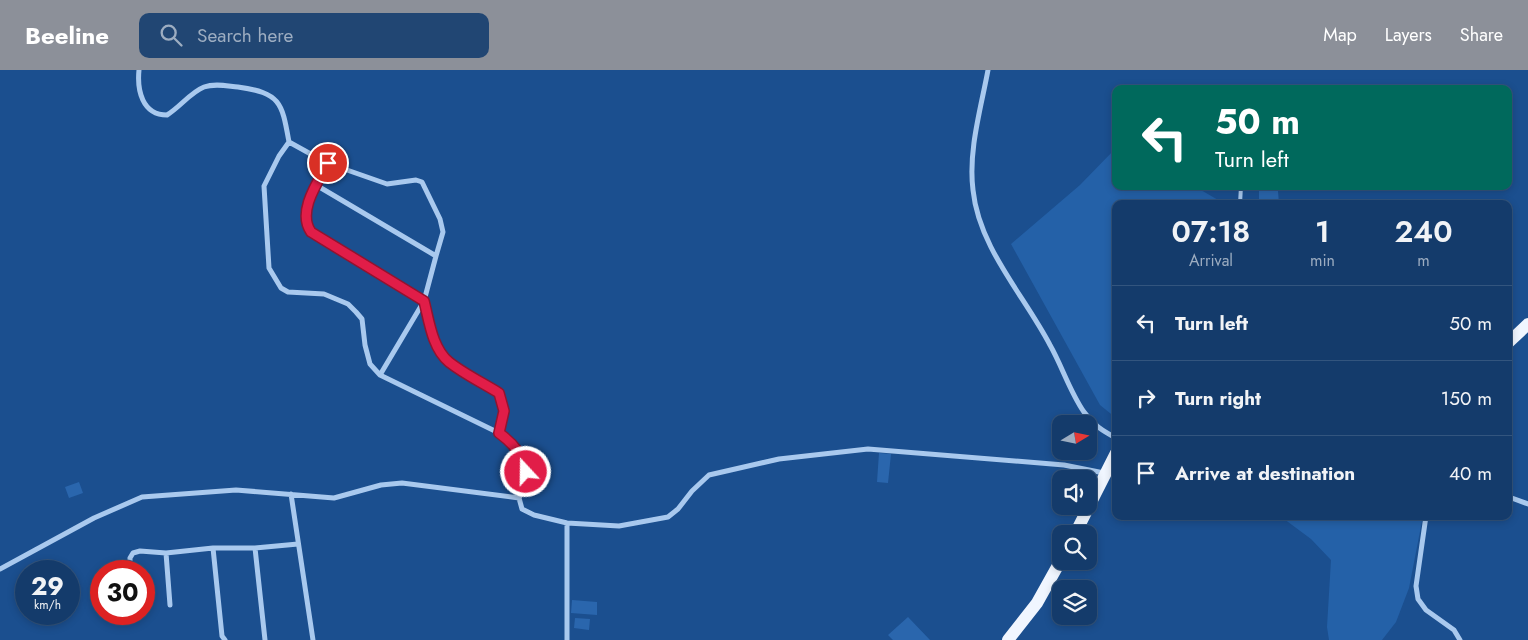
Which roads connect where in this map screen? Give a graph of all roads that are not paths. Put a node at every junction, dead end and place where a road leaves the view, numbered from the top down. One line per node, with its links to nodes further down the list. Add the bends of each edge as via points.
1 (138, 70): 3 (street, via 138,88 143,102 160,115 167,114 204,87 215,85 264,92 281,107)
2 (988, 70): 12 (street, via 974,146 972,188 977,215 990,246 1050,344 1083,411 1097,428)
3 (289, 142): 4 (street); 10 (street, via 264,186 269,268 281,288 288,292 324,294 348,304 362,319 370,364)
4 (328, 163): 5 (street); 6 (street, via 387,184 422,182 443,232)
5 (316, 185): 6 (street); 7 (street, via 306,213 305,224 311,232)
6 (436, 256): 7 (street)
7 (424, 301): 10 (street); 11 (street, via 432,334 442,354 449,362 499,393 504,411)
8 (1528, 324): 9 (main road)
9 (1512, 339)
10 (380, 375): 11 (street)
11 (499, 433): 16 (street, via 512,443 524,462 528,482)
12 (1112, 436)
13 (1112, 461): 14 (main road)
14 (1106, 474): 20 (street, via 1064,465 868,449 779,459 709,475 668,517 618,526); 21 (main road)
15 (291, 494): 16 (street, via 334,498 402,483); 22 (street); 27 (street, via 236,490 142,497 94,518)
16 (519, 498): 20 (street, via 522,509)
17 (1512, 498): 18 (street)
18 (1528, 504)
19 (1425, 520): 35 (street, via 1416,586 1418,599 1426,610 1454,630)
20 (567, 523): 33 (street)
21 (1080, 525)
22 (298, 544): 24 (street); 32 (street)
23 (213, 548): 24 (street); 25 (street); 30 (street)
24 (254, 548): 31 (street)
25 (166, 553): 26 (street, via 140,551 133,553); 29 (street)
26 (130, 560)
27 (0, 570)
28 (1055, 570): 34 (main road, via 1036,603)
29 (170, 605)
30 (225, 640)
31 (265, 640)
32 (313, 640)
33 (567, 640)
34 (1008, 640)
35 (1460, 640)

